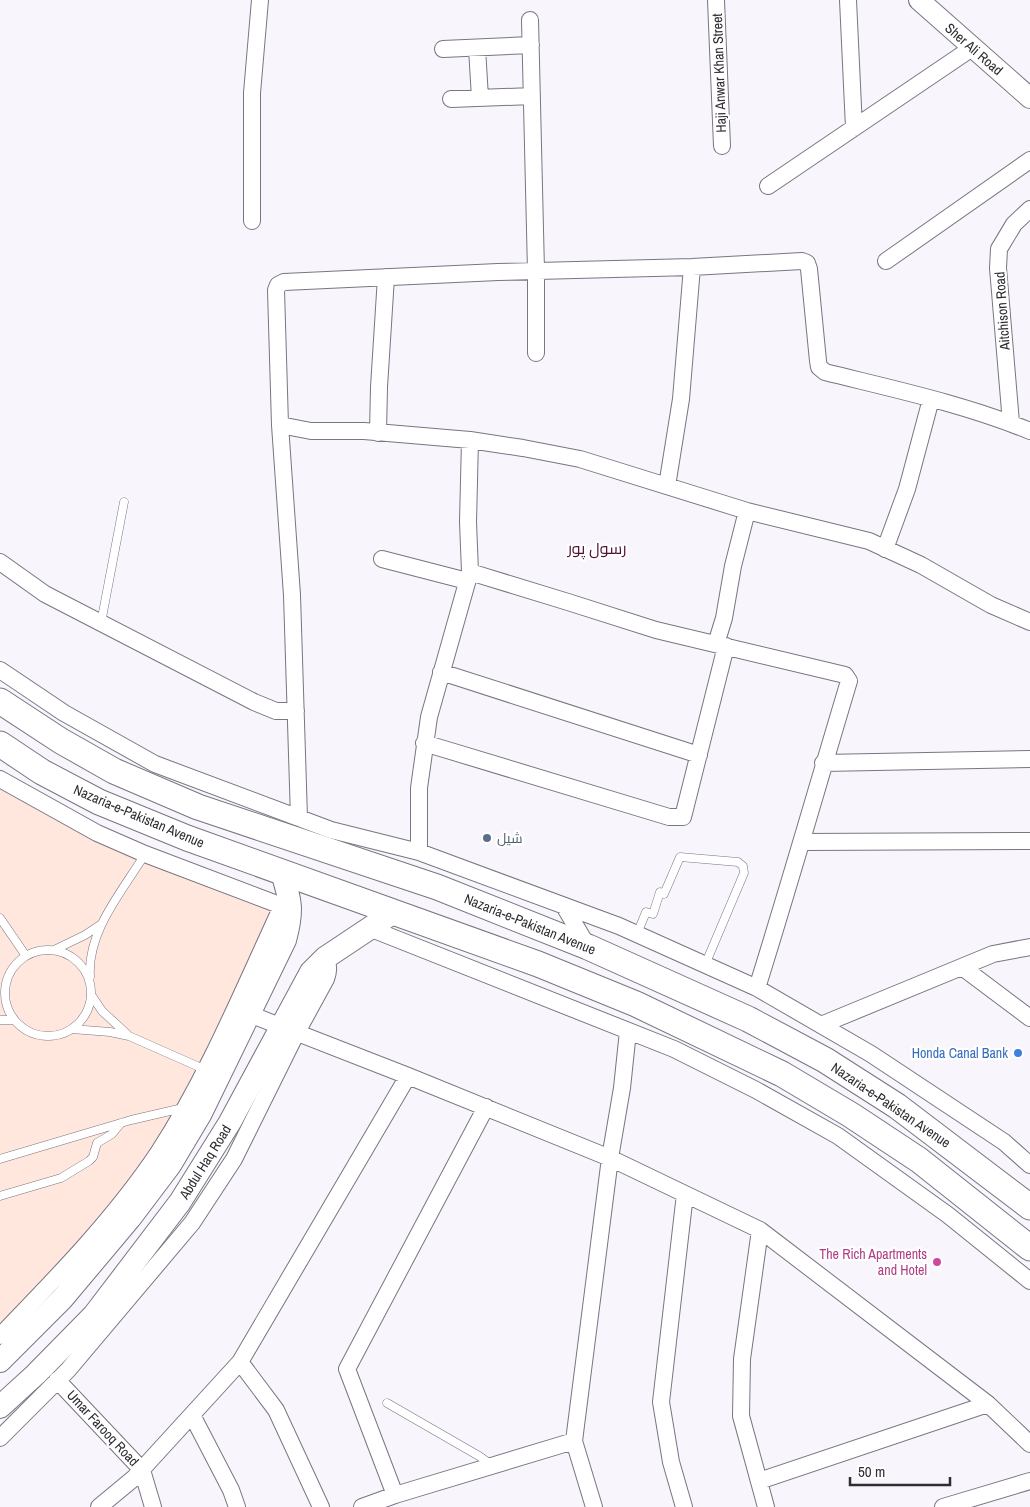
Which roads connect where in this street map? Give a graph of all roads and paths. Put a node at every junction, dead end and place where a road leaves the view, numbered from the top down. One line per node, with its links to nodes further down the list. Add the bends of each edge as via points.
1 (260, 0): 19 (street, via 252,93)
2 (716, 0): 15 (street, Haji Anwar Khan Street)
3 (848, 0): 14 (street)
4 (919, 0): 8 (street, Sher Ali Road)
5 (530, 20): 6 (street)
6 (531, 45): 7 (street); 10 (street)
7 (477, 48): 9 (street); 11 (street)
8 (972, 48): 12 (street, Sher Ali Road); 14 (street)
9 (443, 49)
10 (532, 96): 11 (street); 22 (street)
11 (480, 98): 13 (street)
12 (1030, 98)
13 (451, 99)
14 (854, 128): 17 (street)
15 (722, 146)
16 (1030, 160): 20 (street)
17 (768, 186)
18 (1030, 209): 26 (street, Aitchison Road, via 1014,224 999,249)
19 (252, 221)
20 (886, 261)
21 (692, 267): 22 (street); 25 (street, via 807,263 819,368); 31 (street, via 681,399)
22 (536, 271): 23 (street); 24 (street)
23 (386, 278): 27 (street, via 284,282 278,285); 29 (street)
24 (536, 353)
25 (931, 399): 26 (street); 34 (street, via 907,489)
26 (1011, 423): 28 (street)
27 (280, 425): 29 (street, via 311,431); 44 (street)
28 (1030, 431)
29 (378, 433): 30 (street)
30 (470, 440): 31 (street, via 580,459); 37 (street)
31 (667, 486): 33 (street)
32 (124, 502): 39 (lane)
33 (748, 511): 34 (street, via 869,541); 40 (street, via 734,566)
34 (886, 549): 38 (street)
35 (382, 559): 37 (street)
36 (0, 562): 39 (street, via 45,594)
37 (468, 577): 40 (street); 42 (street)
38 (1030, 622)
39 (101, 623): 44 (street, via 254,702 276,710)
40 (721, 645): 47 (street); 49 (street, via 848,678)
41 (0, 670): 51 (street, via 64,713 155,764)
42 (441, 672): 45 (street); 47 (street)
43 (0, 701): 54 (main road, Nazaria-e-Pakistan Avenue, via 60,741 114,771 198,807)
44 (296, 711): 51 (street)
45 (424, 743): 47 (street, via 679,818 683,817 687,806); 55 (street, via 419,788)
46 (0, 744): 57 (main road, Nazaria-e-Pakistan Avenue, via 42,772 99,802)
47 (699, 755)
48 (1030, 759): 49 (street)
49 (824, 763): 53 (street)
50 (0, 778): 56 (street, via 97,833)
51 (299, 818): 54 (street)
52 (1030, 841): 53 (street)
53 (803, 842): 72 (street)
54 (348, 846): 55 (street); 65 (main road, Nazaria-e-Pakistan Avenue, via 437,887)
55 (419, 852): 58 (street)
56 (145, 854): 59 (street); 62 (lane)
57 (282, 873): 59 (main road, Abdul Haq Road); 60 (main road, Nazaria-e-Pakistan Avenue)
58 (564, 906): 64 (street); 65 (street)
59 (286, 907): 75 (main road, Abdul Haq Road, via 290,923 285,940); 84 (street)
60 (394, 912): 63 (main road, Abdul Haq Road); 88 (main road, Nazaria-e-Pakistan Avenue, via 538,964 636,1004 782,1074)
61 (0, 918): 68 (lane)
62 (100, 925): 67 (lane); 71 (lane, via 91,952)
63 (369, 928): 81 (main road, Abdul Haq Road, via 325,958 311,972); 82 (street)
64 (637, 934): 69 (street); 69 (lane, via 646,912 653,914 660,892 664,894 680,857 738,862 744,873)
65 (588, 947): 96 (main road, Nazaria-e-Pakistan Avenue, via 748,1019 825,1060 897,1106)
66 (1030, 947): 70 (street, via 993,954)
67 (53, 950): 68 (lane); 71 (lane, via 78,962)
68 (26, 956): 73 (lane, via 12,968)
69 (705, 965): 72 (street)
70 (962, 967): 76 (street); 79 (street)
71 (90, 981): 74 (lane)
72 (757, 988): 79 (street)
73 (2, 996): 78 (lane)
74 (92, 996): 80 (lane, via 83,1018); 83 (lane)
75 (249, 1014): 81 (street); 84 (main road, Abdul Haq Road)
76 (1030, 1018)
77 (0, 1020): 78 (lane)
78 (13, 1020): 80 (lane, via 40,1036 57,1036)
79 (821, 1025): 93 (street, via 1004,1142)
80 (72, 1029): 83 (lane)
81 (289, 1030): 85 (street); 103 (street, via 234,1159 192,1223); 106 (main road, Abdul Haq Road, via 180,1202 94,1315)
82 (628, 1031): 90 (street, via 756,1090); 91 (street)
83 (129, 1036): 84 (lane)
84 (212, 1074): 87 (main road, Abdul Haq Road)
85 (408, 1076): 86 (street); 102 (street)
86 (486, 1107): 91 (street); 115 (street, via 347,1369)
87 (193, 1110): 89 (lane); 100 (street, via 120,1205); 101 (main road, Abdul Haq Road, via 170,1165 130,1218 62,1299)
88 (851, 1115): 90 (street); 98 (main road, Nazaria-e-Pakistan Avenue, via 919,1160)
89 (123, 1122): 92 (lane); 95 (lane, via 97,1143 89,1161 61,1178)
90 (838, 1136): 99 (street, via 948,1215)
91 (610, 1158): 94 (street); 109 (street)
92 (0, 1159)
93 (1030, 1164)
94 (685, 1194): 97 (street); 122 (street, via 661,1402 671,1462)
95 (0, 1196)
96 (1030, 1207)
97 (760, 1230): 105 (street); 113 (street, via 742,1359 741,1416)
98 (1030, 1248)
99 (1030, 1281)
100 (0, 1336)
101 (0, 1361)
102 (240, 1362): 107 (street); 119 (street, via 276,1410)
103 (57, 1380): 108 (street); 112 (street, Umar Farooq Road)
104 (387, 1403): 111 (lane)
105 (988, 1404): 110 (street); 113 (street)
106 (0, 1408)
107 (192, 1415): 112 (street); 118 (street)
108 (0, 1438)
109 (574, 1441): 111 (street); 121 (street)
110 (1030, 1444)
111 (492, 1466): 115 (street)
112 (142, 1470): 116 (street); 117 (street, Umar Farooq Road)
113 (759, 1480): 123 (street)
114 (1030, 1481): 124 (street)
115 (395, 1495): 120 (street)
116 (99, 1507)
117 (153, 1507)
118 (237, 1507)
119 (321, 1507)
120 (362, 1507)
121 (594, 1507)
122 (684, 1507)
123 (766, 1507)
124 (943, 1507)

